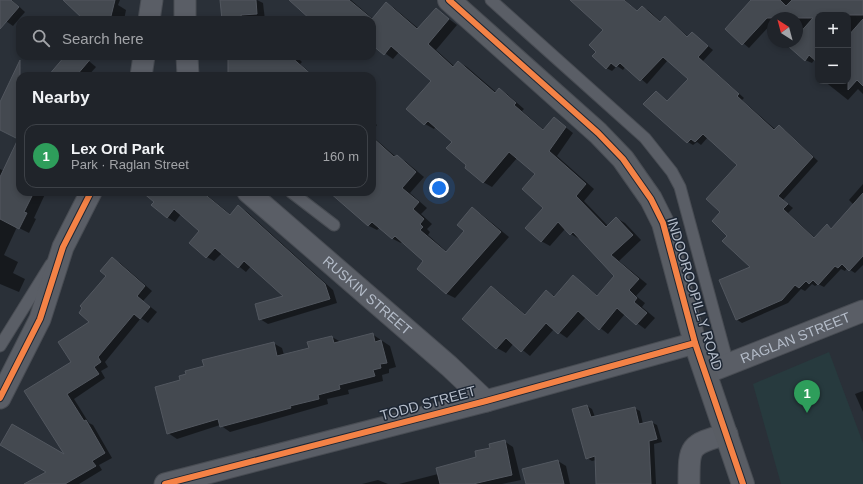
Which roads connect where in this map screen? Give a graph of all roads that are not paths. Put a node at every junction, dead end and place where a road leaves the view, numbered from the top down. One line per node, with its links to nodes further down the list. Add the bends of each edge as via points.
1 (152, 0): 5 (street)
2 (185, 0): 6 (street)
3 (449, 0): 17 (main road, INDOOROOPILLY ROAD, via 598,133 639,179 663,223)
4 (491, 0): 19 (lane, INDOOROOPILLY ROAD, via 645,138 672,172 680,187)
5 (150, 16)
6 (185, 16)
7 (143, 60): 9 (street)
8 (187, 60): 10 (street)
9 (142, 72)
10 (188, 72)
11 (89, 196): 15 (street)
12 (253, 196): 22 (street, RUSKIN STREET)
13 (296, 196): 14 (lane)
14 (334, 225)
15 (63, 247): 18 (lane); 21 (street, via 40,319)
16 (863, 311): 19 (street, RAGLAN STREET)
17 (695, 343): 20 (main road, INDOOROOPILLY ROAD); 22 (street, TODD STREET)
18 (0, 346)
19 (728, 364): 20 (street, RAGLAN STREET)
20 (706, 373): 23 (main road, INDOOROOPILLY ROAD)
21 (0, 398)
22 (486, 401): 24 (street, TODD STREET)
23 (727, 434): 25 (street, via 702,442 693,448 689,456); 26 (main road, INDOOROOPILLY ROAD)
24 (165, 484)
25 (689, 484)
26 (743, 484)

